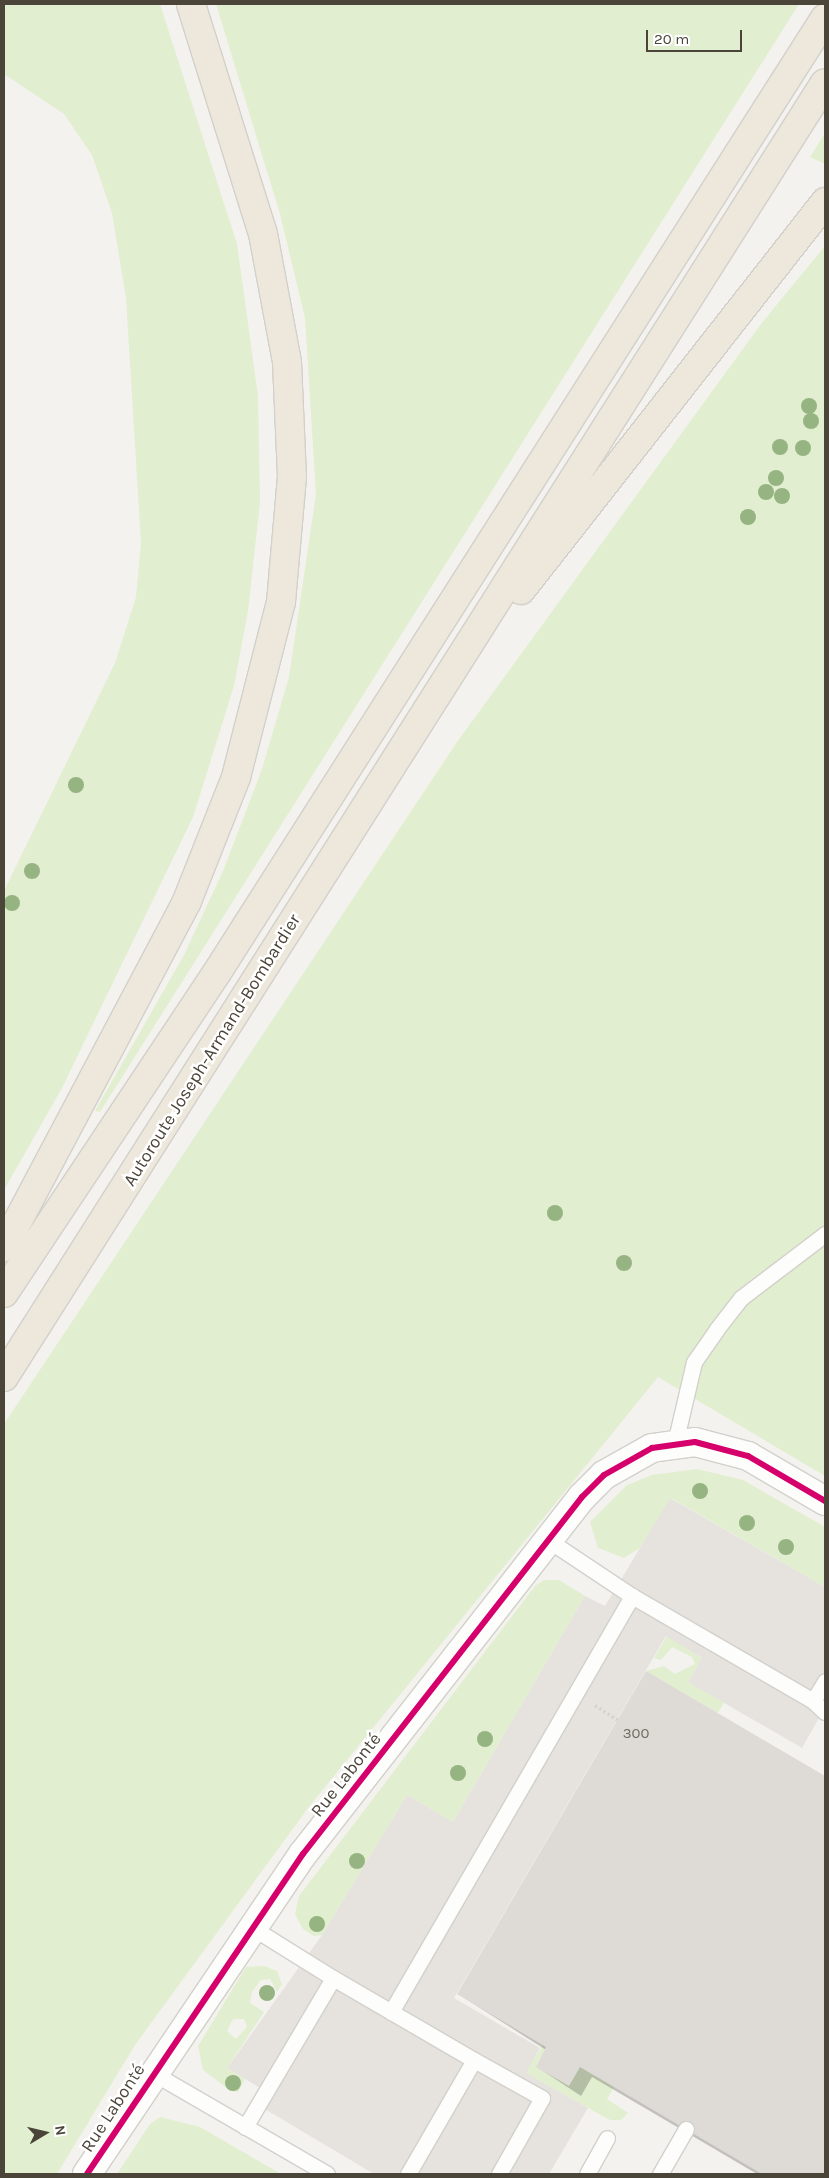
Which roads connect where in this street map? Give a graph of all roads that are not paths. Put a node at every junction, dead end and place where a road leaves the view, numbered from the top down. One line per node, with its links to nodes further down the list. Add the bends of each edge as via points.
1 (191, 4): 7 (highway, via 263,234 287,362 292,476 280,602 242,761 187,900)
2 (825, 18): 8 (highway, via 216,974)
3 (825, 83): 5 (highway)
4 (825, 202): 5 (highway)
5 (419, 722): 9 (highway, Autoroute Joseph-Armand-Bombardier)
6 (825, 1234): 10 (lane, via 741,1298 716,1330 694,1362)
7 (4, 1247)
8 (4, 1293)
9 (4, 1377)
10 (675, 1443): 11 (street, Rue Labonté, via 695,1442 748,1456); 12 (street, Rue Labonté, via 634,1456 604,1475)
11 (825, 1501)
12 (548, 1540): 13 (lane); 17 (street, Rue Labonté)
13 (632, 1596): 15 (lane); 19 (lane)
14 (825, 1681): 15 (lane)
15 (813, 1701): 16 (lane)
16 (825, 1712)
17 (251, 1927): 18 (lane); 21 (street, Rue Labonté)
18 (333, 1978): 19 (lane); 22 (lane)
19 (392, 2012): 20 (lane)
20 (474, 2060): 27 (lane); 28 (lane, via 542,2098)
21 (153, 2073): 22 (lane); 25 (street, Rue Labonté)
22 (245, 2127): 26 (lane)
23 (686, 2129): 30 (lane)
24 (607, 2138): 29 (lane)
25 (87, 2174)
26 (326, 2174)
27 (408, 2174)
28 (499, 2174)
29 (586, 2174)
30 (660, 2174)

